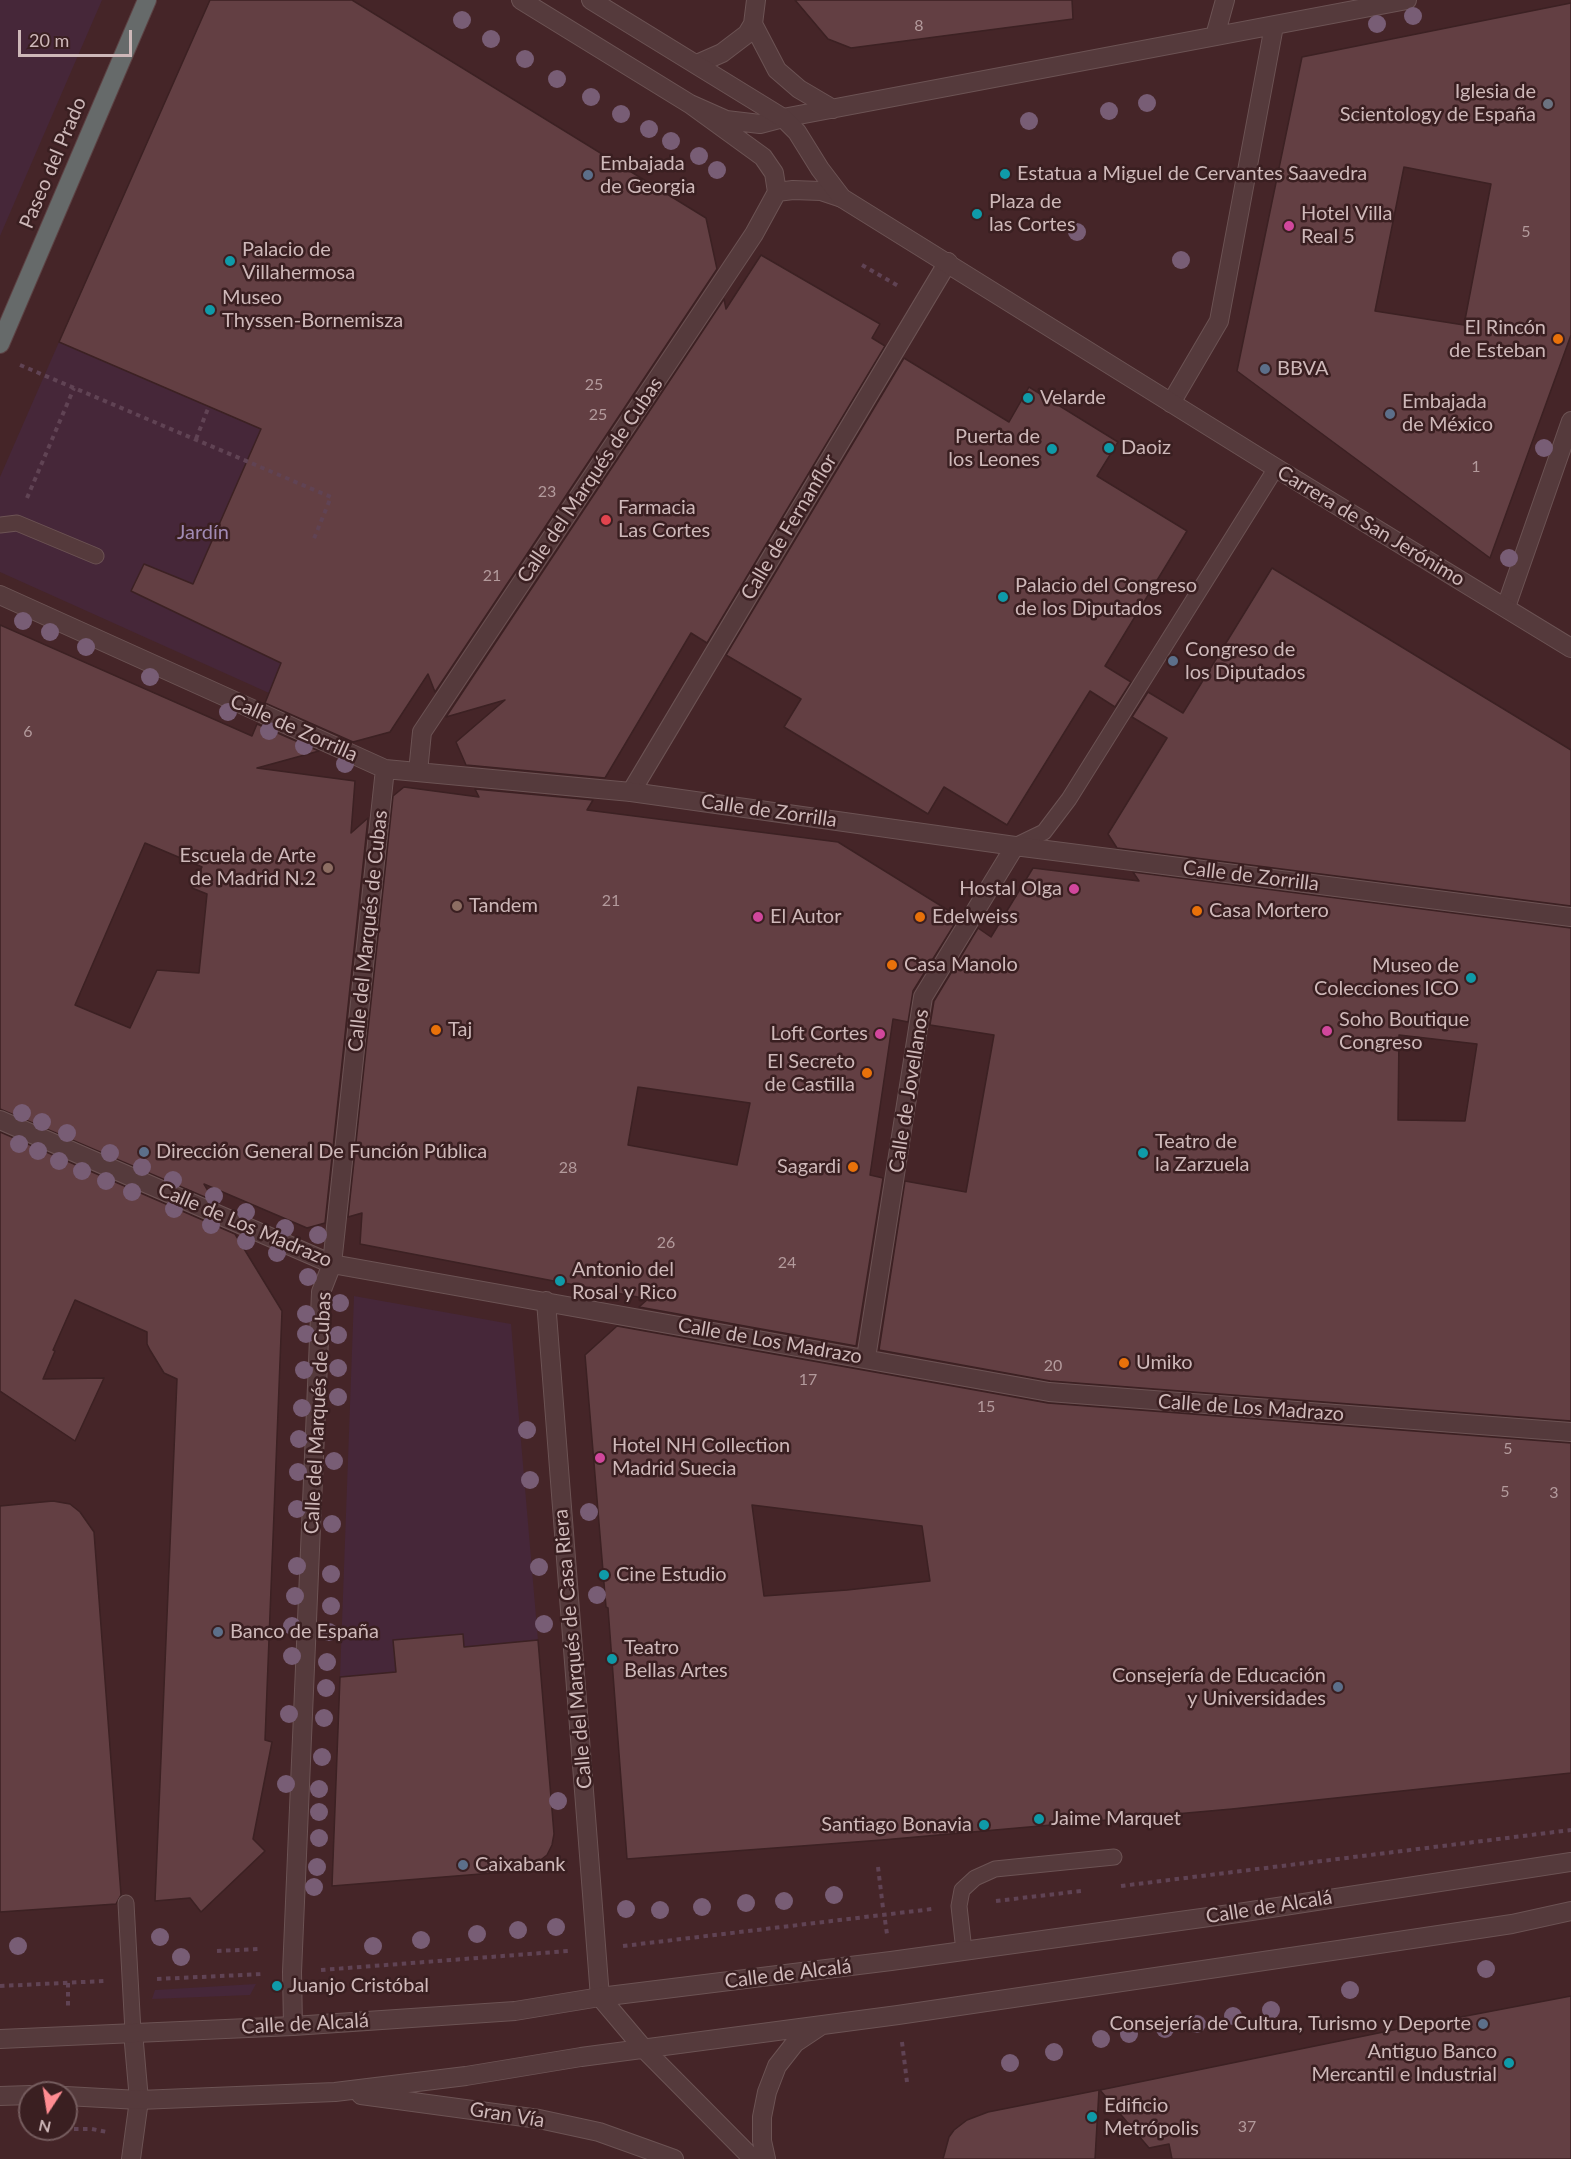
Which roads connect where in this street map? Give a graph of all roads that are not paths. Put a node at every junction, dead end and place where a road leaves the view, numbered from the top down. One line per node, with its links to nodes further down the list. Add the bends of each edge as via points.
1 (147, 0): 17 (highway, Paseo del Prado)
2 (521, 0): 11 (street)
3 (591, 0): 10 (street)
4 (756, 0): 7 (street)
5 (1225, 0): 9 (street)
6 (1407, 0): 8 (street)
7 (753, 24): 10 (street, via 738,42); 12 (street, via 777,70 799,89)
8 (1274, 26): 9 (street); 18 (street, via 1219,321)
9 (1215, 36): 12 (street)
10 (696, 64): 13 (street)
11 (690, 104): 13 (street, via 740,123 760,124); 14 (street, via 763,156 774,173)
12 (833, 109): 13 (street)
13 (783, 118): 15 (street)
14 (777, 192): 15 (street, via 821,191); 27 (street, Calle del Marqués de Cubas, via 754,234 422,732)
15 (842, 198): 16 (street)
16 (948, 262): 18 (street); 28 (street, Calle de Fernanflor)
17 (0, 344)
18 (1171, 403): 20 (street, Carrera de San Jerónimo)
19 (1571, 421): 24 (street)
20 (1276, 468): 24 (street, Carrera de San Jerónimo); 29 (lane, via 1069,799 1044,832)
21 (0, 525): 22 (lane, via 17,523)
22 (96, 556)
23 (0, 595): 26 (street, Calle de Zorrilla)
24 (1506, 608): 25 (street, Carrera de San Jerónimo)
25 (1571, 648)
26 (385, 769): 27 (street, Calle de Zorrilla); 32 (street, Calle del Marqués de Cubas)
27 (418, 772): 28 (street, Calle de Zorrilla)
28 (630, 792): 29 (street, Calle de Zorrilla)
29 (1015, 846): 30 (street, Calle de Zorrilla); 34 (street, Calle de Jovellanos, via 923,997)
30 (1571, 917)
31 (0, 1120): 32 (street, Calle de Los Madrazo)
32 (332, 1264): 33 (street, Calle de Los Madrazo); 43 (street, Calle del Marqués de Cubas, via 321,1292 292,1972)
33 (546, 1301): 34 (street, Calle de Los Madrazo); 41 (street, Calle del Marqués de Casa Riera)
34 (866, 1359): 35 (street, Calle de Los Madrazo, via 1049,1392)
35 (1571, 1432)
36 (1114, 1857): 40 (lane, via 995,1869 975,1878 962,1890 959,1906)
37 (1571, 1862): 40 (street, Calle de Alcalá)
38 (126, 1903): 44 (lane)
39 (1571, 1911): 42 (street, via 1409,1940)
40 (964, 1951): 41 (street, Calle de Alcalá)
41 (600, 1997): 43 (street, Calle de Alcalá, via 514,2011); 46 (street)
42 (822, 2024): 46 (street); 55 (street, via 795,2043 777,2066 762,2117)
43 (293, 2026): 44 (street, Calle de Alcalá)
44 (133, 2032): 45 (street, Calle de Alcalá); 51 (street)
45 (0, 2039)
46 (644, 2049): 47 (street); 54 (street)
47 (335, 2092): 51 (street); 53 (street, Gran Vía, via 540,2119 599,2133)
48 (18, 2095): 49 (street)
49 (0, 2096)
50 (78, 2097): 51 (street)
51 (139, 2100): 52 (street)
52 (131, 2159)
53 (674, 2159)
54 (753, 2159)
55 (766, 2159)

